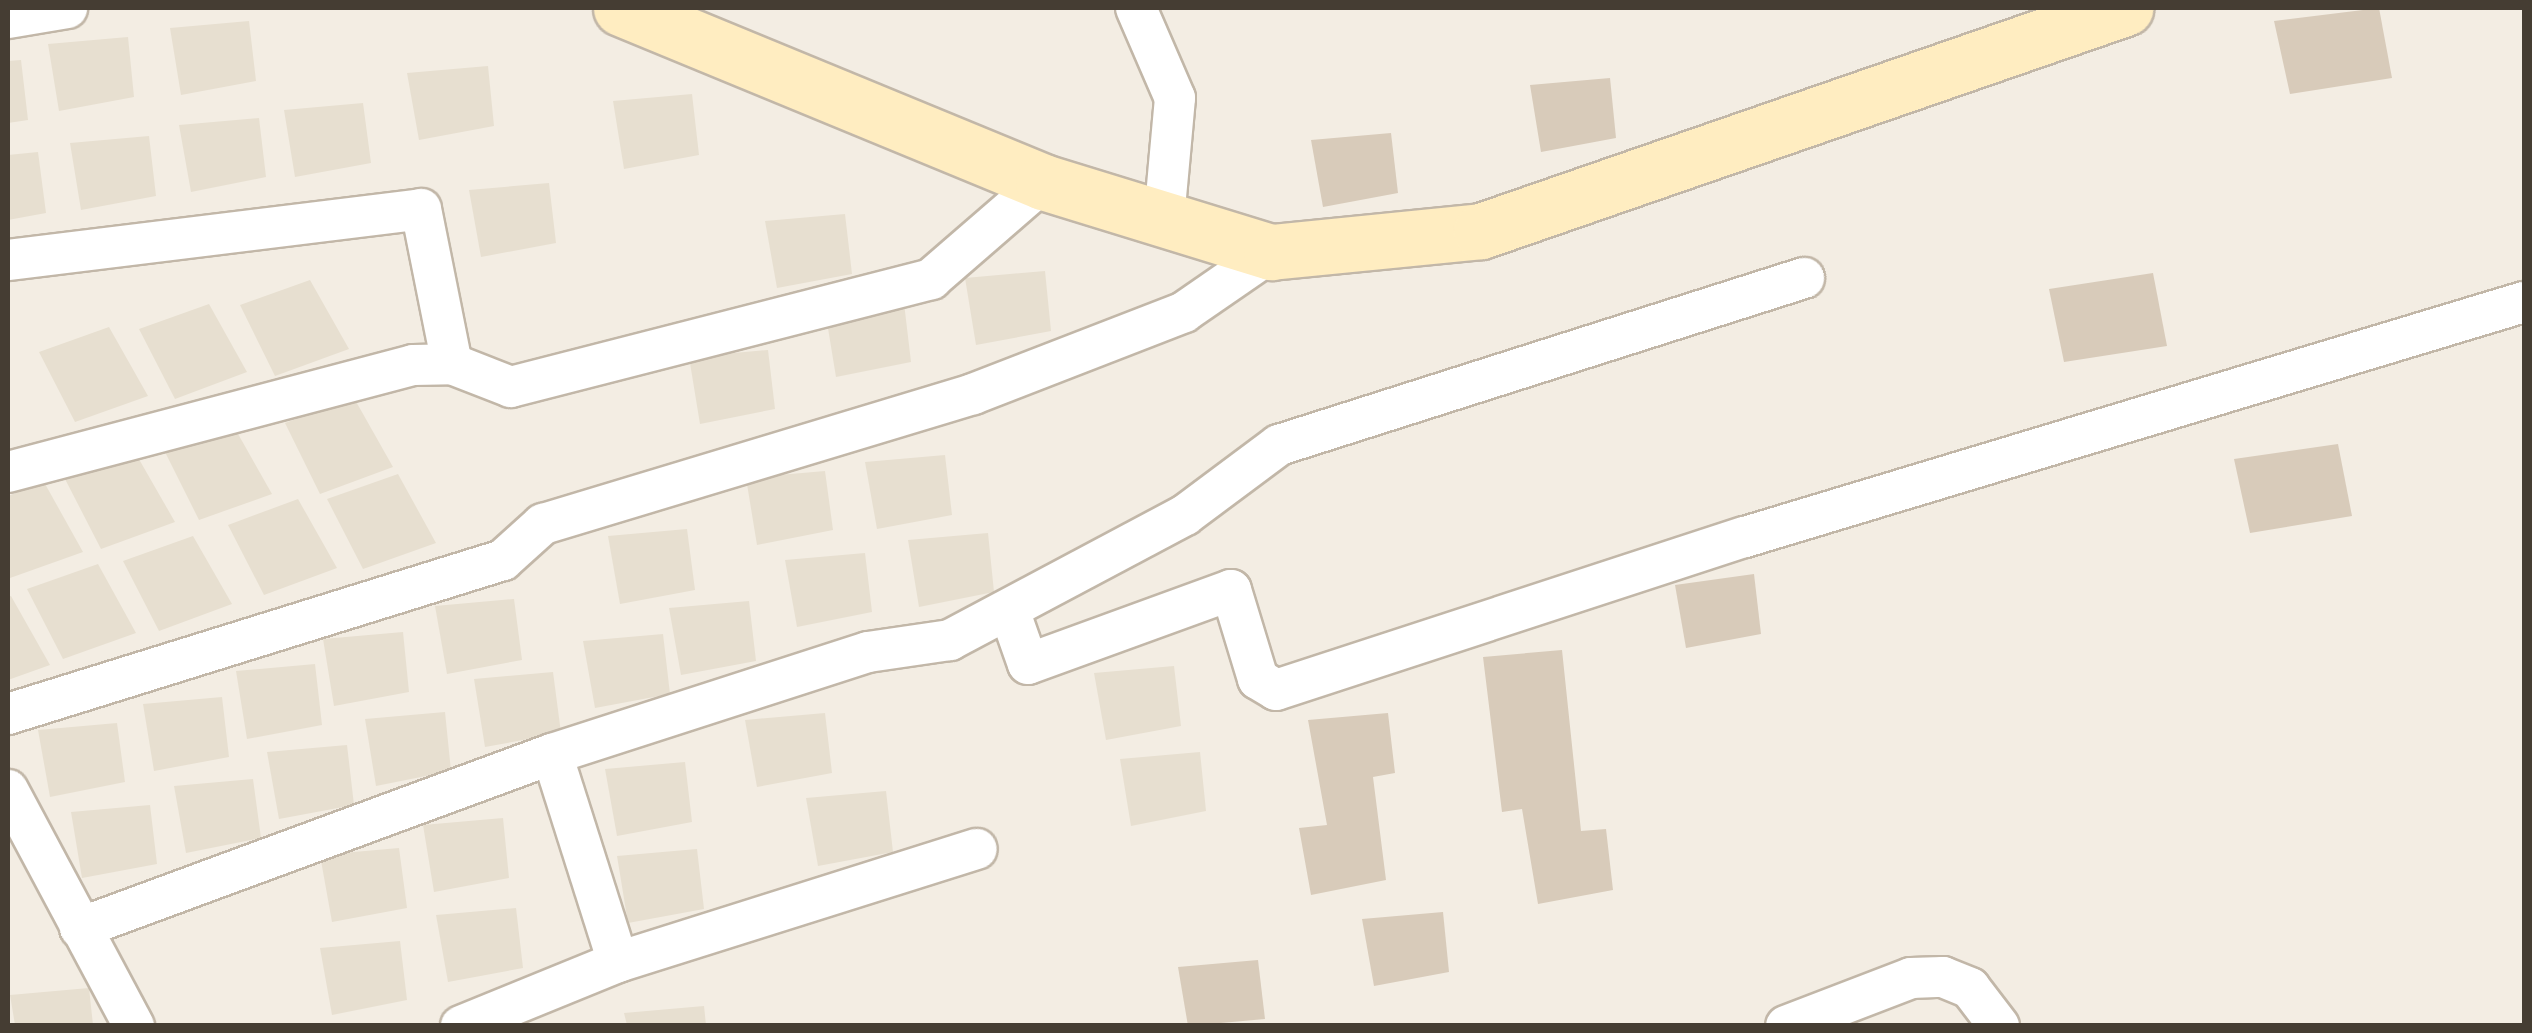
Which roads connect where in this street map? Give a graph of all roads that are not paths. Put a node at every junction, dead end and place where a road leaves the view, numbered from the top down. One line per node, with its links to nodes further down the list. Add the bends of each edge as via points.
1 (66, 8): 5 (street)
2 (621, 8): 6 (street)
3 (1136, 8): 7 (street, via 1175,98)
4 (2125, 8): 8 (street, via 1481,232)
5 (8, 18)
6 (1043, 182): 7 (street); 12 (street, via 931,279 511,387)
7 (1164, 219): 8 (street)
8 (1271, 252): 15 (street, via 1184,312 973,394 544,524 503,560)
9 (8, 260): 12 (street, via 421,209)
10 (1804, 278): 14 (street, via 1279,445 1185,516)
11 (2524, 302): 14 (street, via 1745,537 1276,690 1258,680 1231,590 1028,664)
12 (452, 364): 13 (street, via 413,365)
13 (8, 472)
14 (1009, 610): 16 (street, via 950,640 868,652)
15 (8, 714)
16 (552, 754): 19 (street); 20 (street)
17 (8, 790): 19 (street)
18 (977, 849): 20 (street)
19 (80, 928): 21 (street)
20 (618, 962): 22 (street)
21 (134, 1026)
22 (461, 1026)
23 (1786, 1026): 24 (street, via 1911,978 1943,977 1970,988)
24 (1999, 1026)

